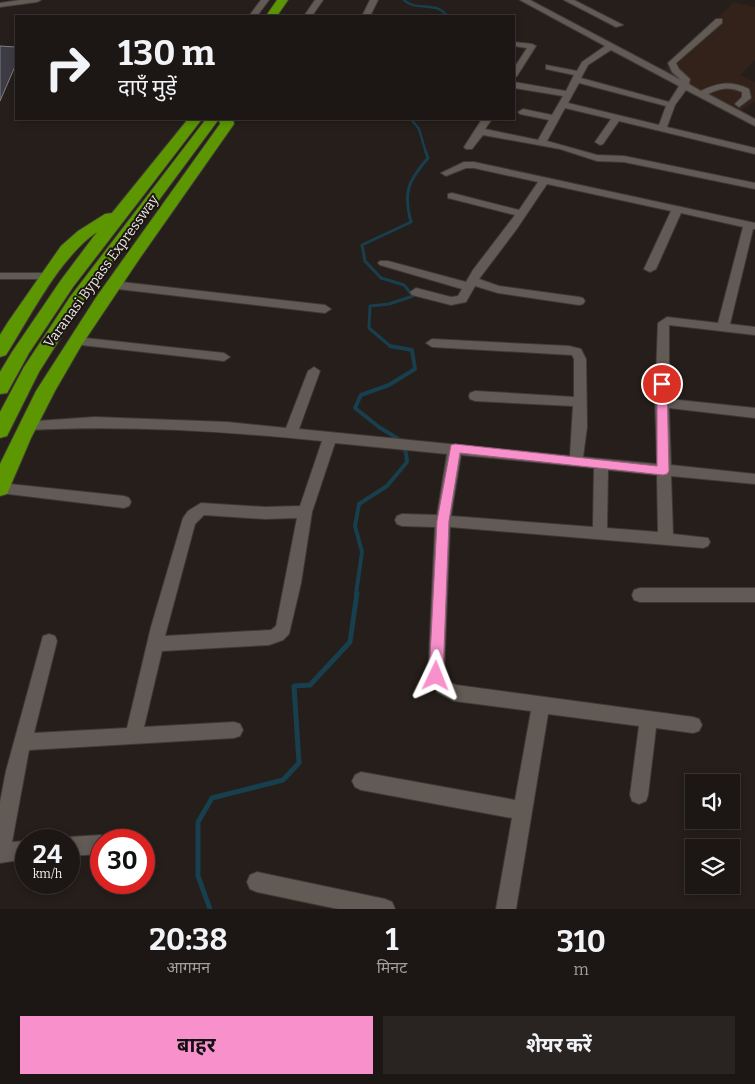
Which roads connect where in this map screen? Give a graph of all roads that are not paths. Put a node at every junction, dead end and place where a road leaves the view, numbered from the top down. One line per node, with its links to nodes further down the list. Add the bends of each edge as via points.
1 (38, 0): 8 (street)
2 (265, 0): 9 (street)
3 (282, 0): 10 (highway)
4 (319, 0): 11 (street)
5 (374, 0): 12 (street)
6 (524, 0): 16 (street)
7 (568, 0): 14 (street)
8 (0, 5)
9 (254, 15)
10 (272, 15)
11 (309, 15)
12 (366, 15)
13 (719, 21): 21 (street, via 672,63 686,79)
14 (620, 25)
15 (515, 44): 18 (street, via 532,46)
16 (609, 47): 19 (street, via 588,61); 21 (street)
17 (550, 67): 19 (street)
18 (515, 70)
19 (578, 77): 22 (street); 26 (street)
20 (515, 85): 22 (street)
21 (684, 86): 23 (street); 26 (street)
22 (568, 94): 25 (street)
23 (700, 95): 24 (street, via 718,85 732,85 746,91 747,98); 34 (street)
24 (739, 104)
25 (563, 105): 28 (street); 29 (street)
26 (671, 105): 35 (street)
27 (523, 112): 28 (street)
28 (555, 118): 38 (street)
29 (618, 118): 35 (street); 37 (street)
30 (194, 120): 45 (highway, Varanasi Bypass Expressway)
31 (212, 120): 71 (highway, Varanasi Bypass Expressway, via 76,301 30,371)
32 (226, 120): 54 (highway, via 227,124)
33 (486, 120): 36 (street, via 480,125)
34 (755, 123)
35 (662, 129): 40 (street)
36 (481, 131): 38 (street); 39 (street)
37 (600, 142)
38 (542, 143): 43 (street, via 590,157 624,158)
39 (469, 148)
40 (755, 151)
41 (446, 172): 42 (street, via 474,165)
42 (544, 181): 46 (street); 47 (street)
43 (755, 186)
44 (452, 196): 47 (street)
45 (125, 208): 52 (highway, via 73,242); 65 (highway, Varanasi Bypass Expressway, via 58,297)
46 (677, 210): 48 (street); 50 (street)
47 (522, 214): 53 (street)
48 (752, 226): 58 (street)
49 (384, 263): 53 (street)
50 (650, 269)
51 (0, 276): 52 (street)
52 (48, 276): 62 (highway)
53 (470, 284): 55 (street, via 462,299 457,301); 56 (street)
54 (113, 285): 57 (street); 60 (highway)
55 (416, 292)
56 (580, 301)
57 (325, 309)
58 (723, 327): 59 (street); 68 (street, via 664,323)
59 (755, 331)
60 (76, 341): 63 (street); 70 (highway)
61 (432, 343): 67 (street, via 577,352 580,359)
62 (0, 351)
63 (224, 357)
64 (314, 371): 72 (street)
65 (0, 388)
66 (475, 396): 67 (street)
67 (580, 402): 75 (street)
68 (662, 403): 69 (street); 77 (street)
69 (755, 413)
70 (26, 425): 72 (street, via 95,422 227,427); 79 (highway)
71 (0, 431)
72 (290, 434): 73 (street)
73 (330, 438): 74 (street); 81 (street)
74 (455, 448): 75 (street); 83 (street)
75 (576, 461): 76 (street)
76 (600, 463): 77 (street); 84 (street)
77 (663, 471): 78 (street); 85 (street)
78 (755, 479)
79 (0, 488): 80 (street)
80 (124, 502)
81 (305, 512): 90 (street, via 201,509 193,515 188,522); 90 (street, via 283,629 277,635)
82 (402, 520): 83 (street)
83 (443, 521): 84 (street); 91 (street, via 436,676 443,687 454,693)
84 (600, 533): 85 (street)
85 (666, 539): 86 (street)
86 (703, 542)
87 (640, 595): 88 (street)
88 (755, 595)
89 (49, 642): 96 (street)
90 (155, 644): 95 (street)
91 (541, 705): 92 (street); 99 (street)
92 (649, 718): 93 (street); 98 (street)
93 (693, 725)
94 (234, 730): 95 (street)
95 (134, 734): 96 (street)
96 (22, 742): 101 (street)
97 (361, 781): 99 (street)
98 (639, 795)
99 (524, 811): 104 (street)
100 (15, 851): 101 (street)
101 (0, 852)
102 (257, 882): 103 (street)
103 (379, 908)
104 (506, 909)

